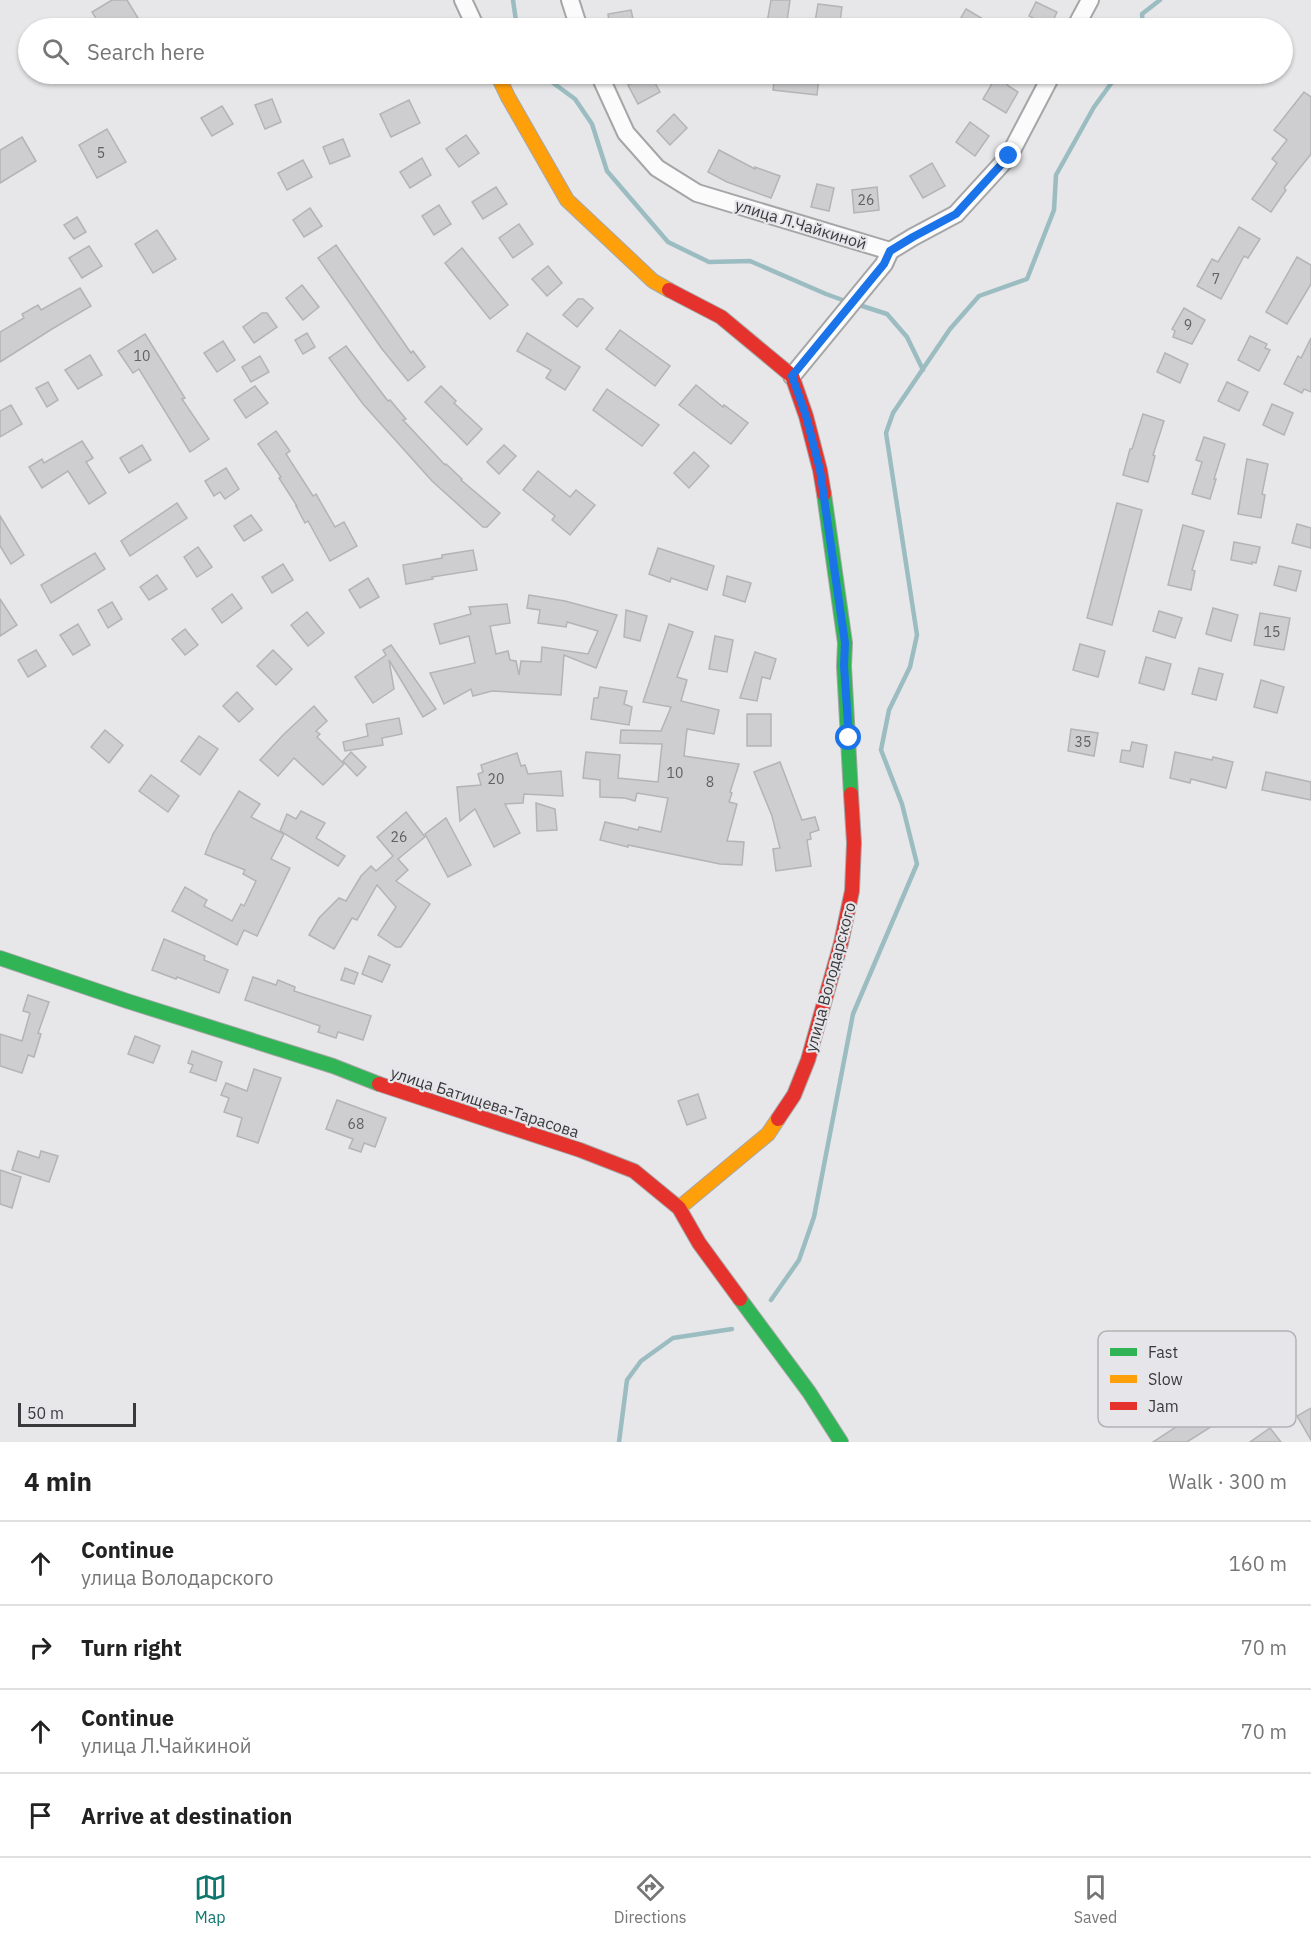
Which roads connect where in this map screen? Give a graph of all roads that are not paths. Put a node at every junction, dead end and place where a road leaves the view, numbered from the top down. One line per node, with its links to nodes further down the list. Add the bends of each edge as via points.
1 (463, 0): 4 (street)
2 (570, 0): 5 (street)
3 (1090, 0): 6 (street)
4 (471, 18)
5 (576, 18)
6 (1081, 18)
7 (502, 84): 11 (street, via 567,200 653,282 721,317)
8 (604, 84): 10 (street, улица Л.Чайкиной, via 626,133 657,168 697,193)
9 (1047, 84): 10 (street, via 1009,156 956,214)
10 (890, 251): 11 (street, via 884,264)
11 (792, 376): 13 (street, улица Володарского, via 820,470 845,643 854,843 852,891 808,1060 794,1095 768,1134)
12 (0, 958): 13 (street, улица Батищева-Тарасова, via 580,1150 634,1171)
13 (679, 1208): 14 (street, улица Батищева-Тарасова)
14 (841, 1442)

